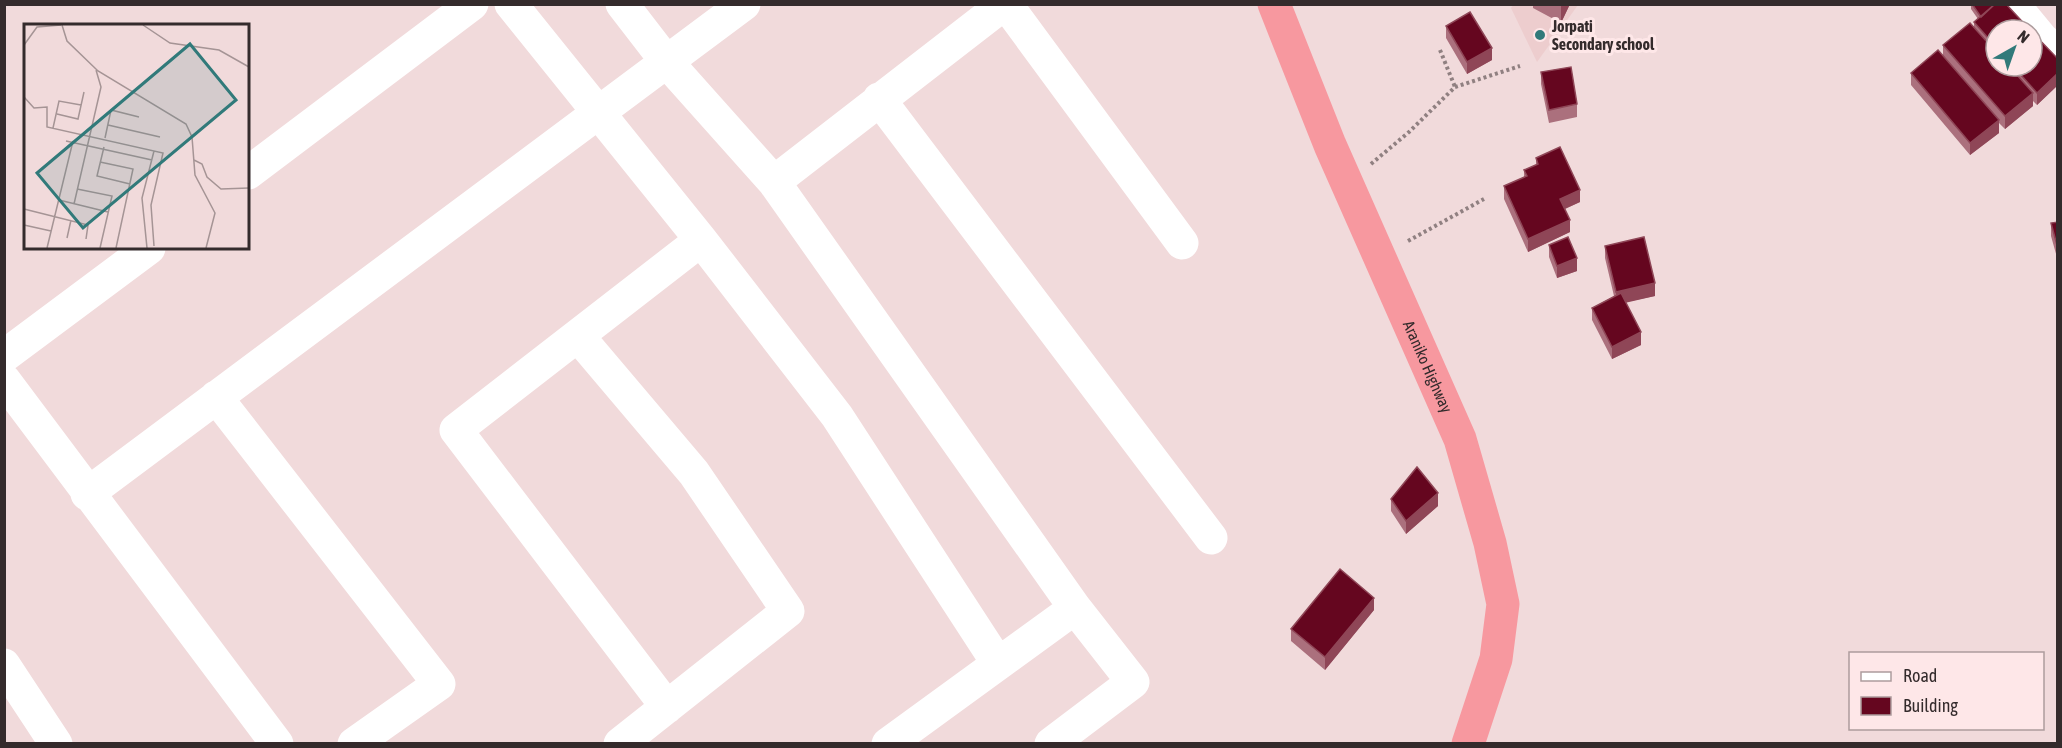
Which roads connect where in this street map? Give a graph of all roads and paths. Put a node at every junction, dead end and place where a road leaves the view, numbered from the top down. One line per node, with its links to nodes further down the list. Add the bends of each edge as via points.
1 (472, 4): 15 (street)
2 (511, 4): 14 (street)
3 (622, 4): 10 (street)
4 (744, 4): 10 (street)
5 (1005, 4): 13 (street); 20 (street)
6 (1274, 4): 17 (highway, Araniko Highway)
7 (2013, 4): 9 (street)
8 (1440, 50): 12 (path)
9 (2058, 52)
10 (666, 61): 14 (street); 16 (street)
11 (1520, 66): 12 (path)
12 (1455, 87): 17 (path)
13 (879, 99): 16 (street); 28 (street)
14 (597, 113): 19 (street); 26 (street)
15 (249, 172)
16 (774, 182): 29 (street)
17 (1348, 183): 22 (highway, Araniko Highway)
18 (1484, 199): 22 (path, via 1411,240)
19 (701, 240): 23 (street); 30 (street, via 837,416)
20 (1182, 243)
21 (147, 249): 24 (street)
22 (1376, 251): 39 (highway, Araniko Highway, via 1460,439 1503,604 1496,659)
23 (578, 336): 32 (street, via 694,473 788,610); 32 (street, via 456,430)
24 (4, 356)
25 (4, 380): 27 (street)
26 (216, 397): 27 (street); 35 (street, via 439,684)
27 (87, 494): 34 (street)
28 (1211, 538)
29 (1075, 608): 30 (street); 38 (street, via 1133,682)
30 (997, 662): 37 (street)
31 (4, 665): 33 (street)
32 (667, 707): 36 (street)
33 (56, 744)
34 (277, 744)
35 (354, 744)
36 (620, 744)
37 (888, 744)
38 (1051, 744)
39 (1468, 744)

